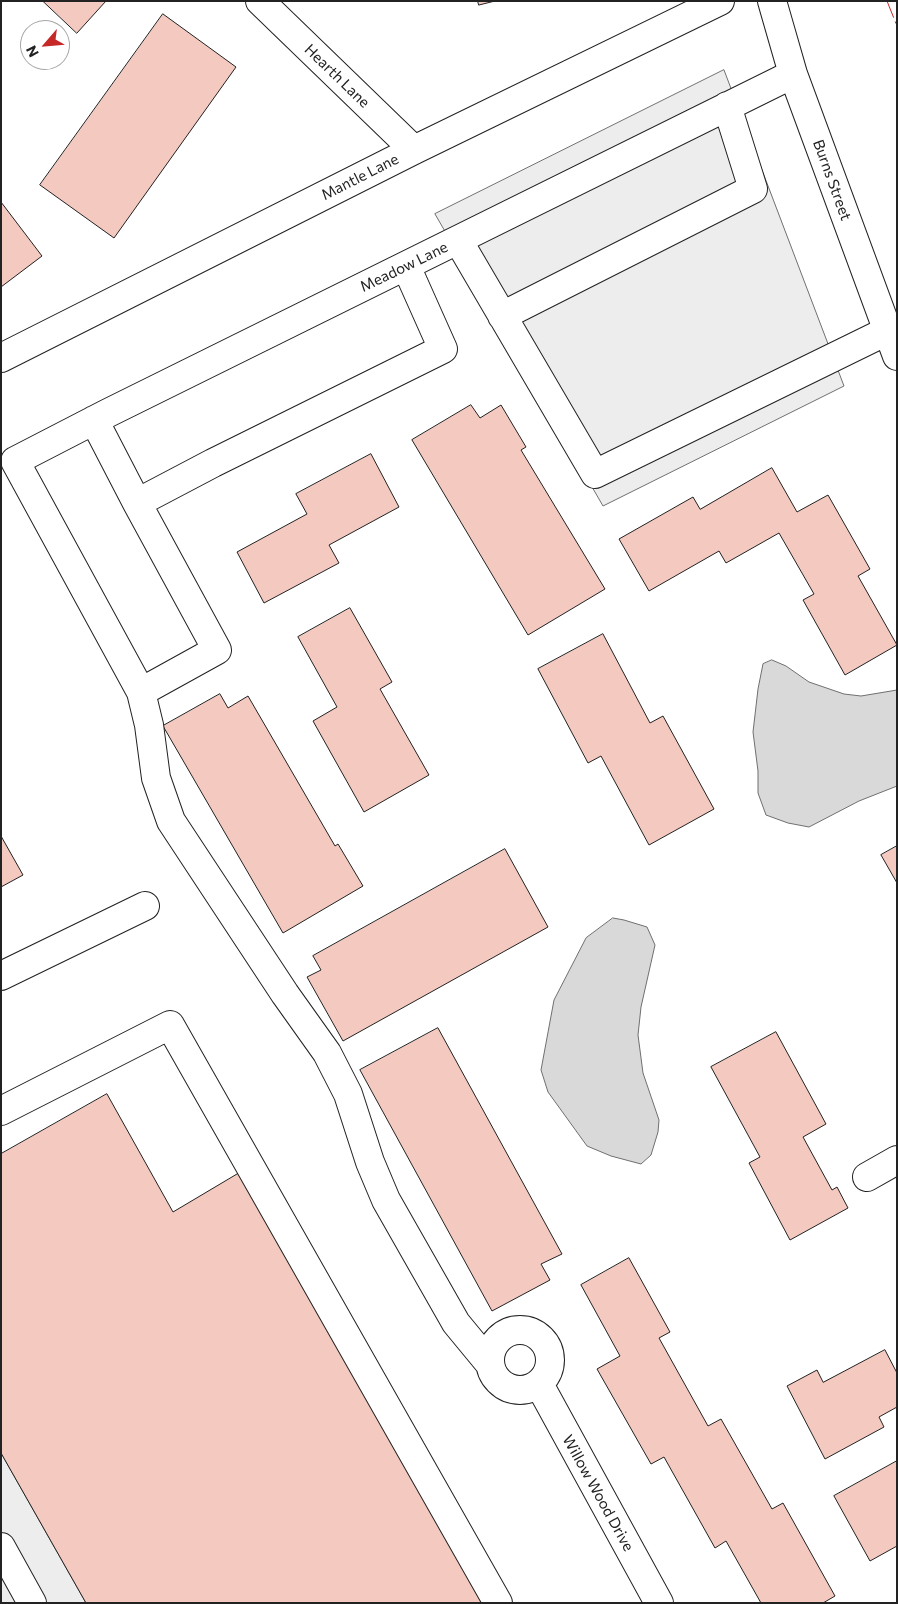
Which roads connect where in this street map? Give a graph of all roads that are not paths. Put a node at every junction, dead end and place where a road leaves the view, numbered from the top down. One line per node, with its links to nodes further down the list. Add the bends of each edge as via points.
1 (260, 1): 6 (street, Hearth Lane)
2 (720, 1): 6 (street, Mantle Lane)
3 (772, 1): 4 (street, Burns Street)
4 (793, 74): 5 (street, Meadow Lane); 10 (street, Burns Street)
5 (727, 106): 7 (street, Meadow Lane); 9 (street, via 753,189)
6 (414, 150): 12 (street, Mantle Lane)
7 (458, 240): 8 (street, Meadow Lane); 9 (street)
8 (406, 266): 13 (street, Meadow Lane); 14 (street, via 443,349)
9 (502, 316): 10 (street, via 595,474)
10 (888, 331): 11 (street, Burns Street)
11 (897, 356)
12 (1, 358)
13 (94, 420): 14 (street); 15 (street, Meadow Lane, via 15,461)
14 (137, 503): 15 (street, via 217,650)
15 (141, 692): 21 (street, via 156,778 171,821 327,1053 348,1094 386,1200 456,1323)
16 (146, 906): 17 (street)
17 (1, 976)
18 (1, 1111): 25 (street, via 170,1025)
19 (897, 1160): 20 (street)
20 (867, 1177)
21 (490, 1363): 22 (street, via 492,1372 504,1386 521,1390); 22 (street, via 490,1352 502,1335 522,1329 532,1332 544,1342 550,1356 550,1366)
22 (539, 1384): 26 (street, Willow Wood Drive)
23 (1, 1547): 24 (street)
24 (32, 1603)
25 (498, 1603)
26 (658, 1603)

